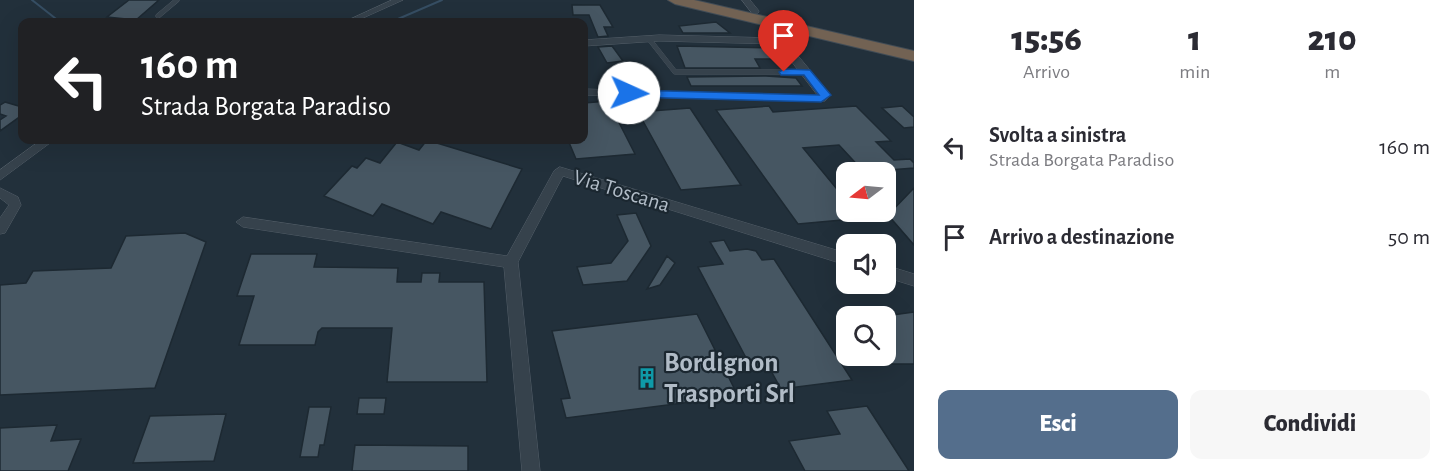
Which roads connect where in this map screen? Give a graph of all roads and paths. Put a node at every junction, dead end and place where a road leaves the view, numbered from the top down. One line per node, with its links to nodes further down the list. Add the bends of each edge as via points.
1 (177, 0): 7 (lane)
2 (399, 0): 8 (street)
3 (675, 0): 13 (highway)
4 (691, 0): 13 (highway)
5 (746, 0): 6 (street)
6 (755, 11)
7 (158, 15)
8 (357, 18)
9 (766, 23): 11 (street)
10 (649, 39): 11 (street); 12 (street); 14 (lane, via 675,72)
11 (780, 41): 14 (street)
12 (588, 43)
13 (914, 53)
14 (807, 72): 15 (street, via 825,95 821,99)
15 (588, 92)
16 (43, 144): 17 (street)
17 (0, 176)
18 (0, 194): 19 (street, via 14,200 15,205)
19 (5, 212): 21 (street)
20 (243, 222): 23 (street)
21 (0, 229)
22 (836, 256): 23 (street, Via Toscana, via 560,171)
23 (511, 262): 26 (street)
24 (896, 274): 25 (street)
25 (914, 280)
26 (531, 471)

